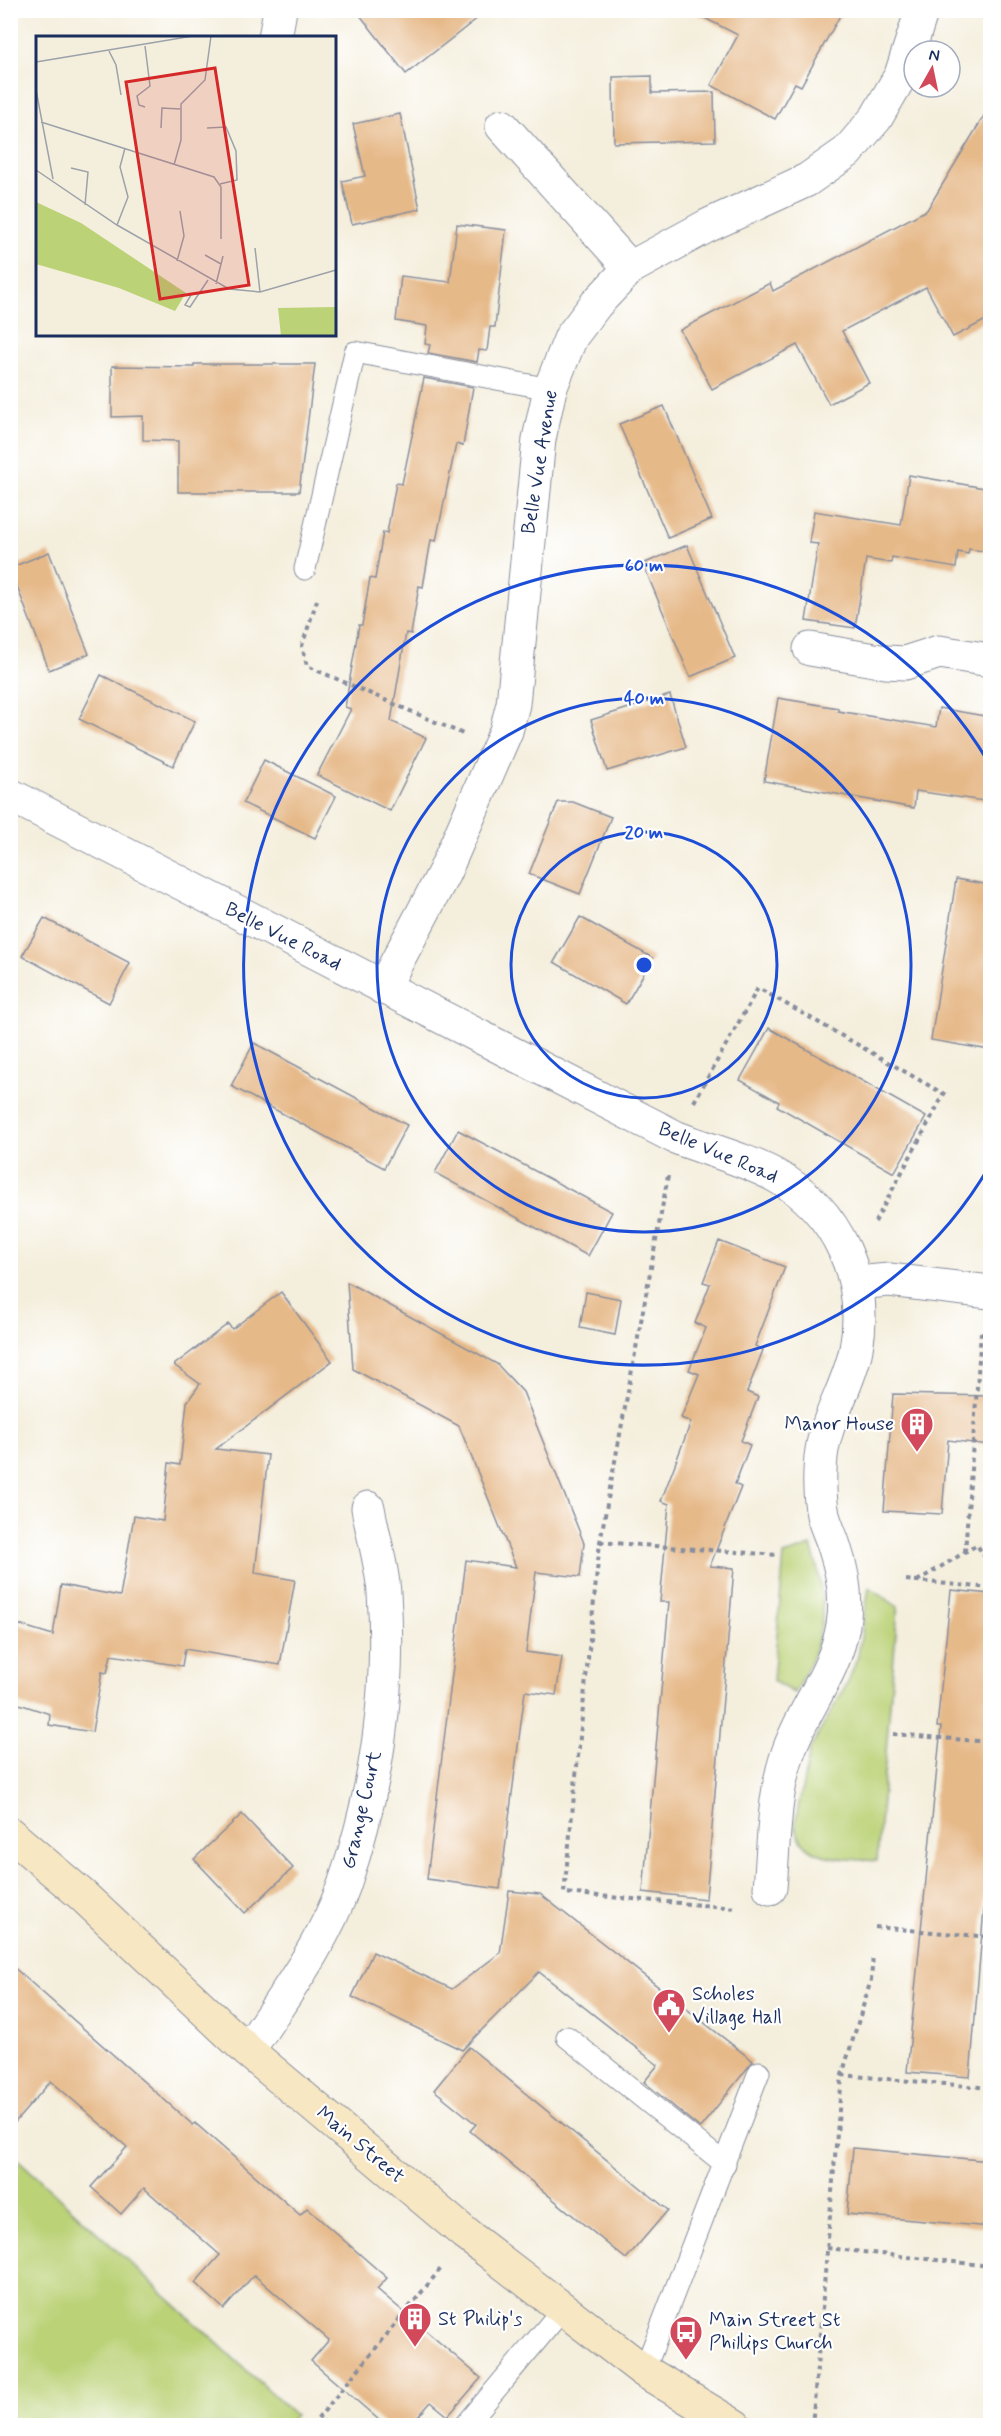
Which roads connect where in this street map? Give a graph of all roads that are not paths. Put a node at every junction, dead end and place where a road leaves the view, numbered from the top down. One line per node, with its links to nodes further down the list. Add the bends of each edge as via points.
1 (280, 10): 3 (street)
2 (922, 10): 5 (street, Belle Vue Avenue, via 901,75 876,118 847,152 807,180 707,226)
3 (275, 36)
4 (502, 126): 5 (street)
5 (630, 268): 6 (street, Belle Vue Avenue, via 571,337)
6 (550, 389): 7 (lane, via 355,352); 11 (street, Belle Vue Avenue, via 539,440 528,530 513,704 498,750 444,873)
7 (305, 569)
8 (810, 649): 9 (street, via 886,662 905,663 939,652)
9 (990, 660)
10 (10, 795): 11 (street, Belle Vue Road)
11 (383, 988): 12 (street, Belle Vue Road, via 675,1137 776,1176 828,1220)
12 (854, 1274): 13 (street); 16 (street, Belle Vue Road, via 860,1316 856,1351 822,1447 819,1482 824,1517 844,1586 843,1624 835,1660 787,1754 779,1787)
13 (987, 1292)
14 (368, 1508): 18 (street, Grange Court, via 384,1592 386,1677 371,1786 343,1886 306,1962)
15 (10, 1833): 18 (street, Main Street)
16 (770, 1888)
17 (567, 2037): 20 (lane)
18 (248, 2051): 21 (street, Main Street)
19 (759, 2072): 20 (lane)
20 (724, 2164): 22 (lane)
21 (562, 2310): 22 (street, Main Street); 23 (lane)
22 (644, 2371): 24 (street, Main Street)
23 (465, 2426)
24 (735, 2426)

